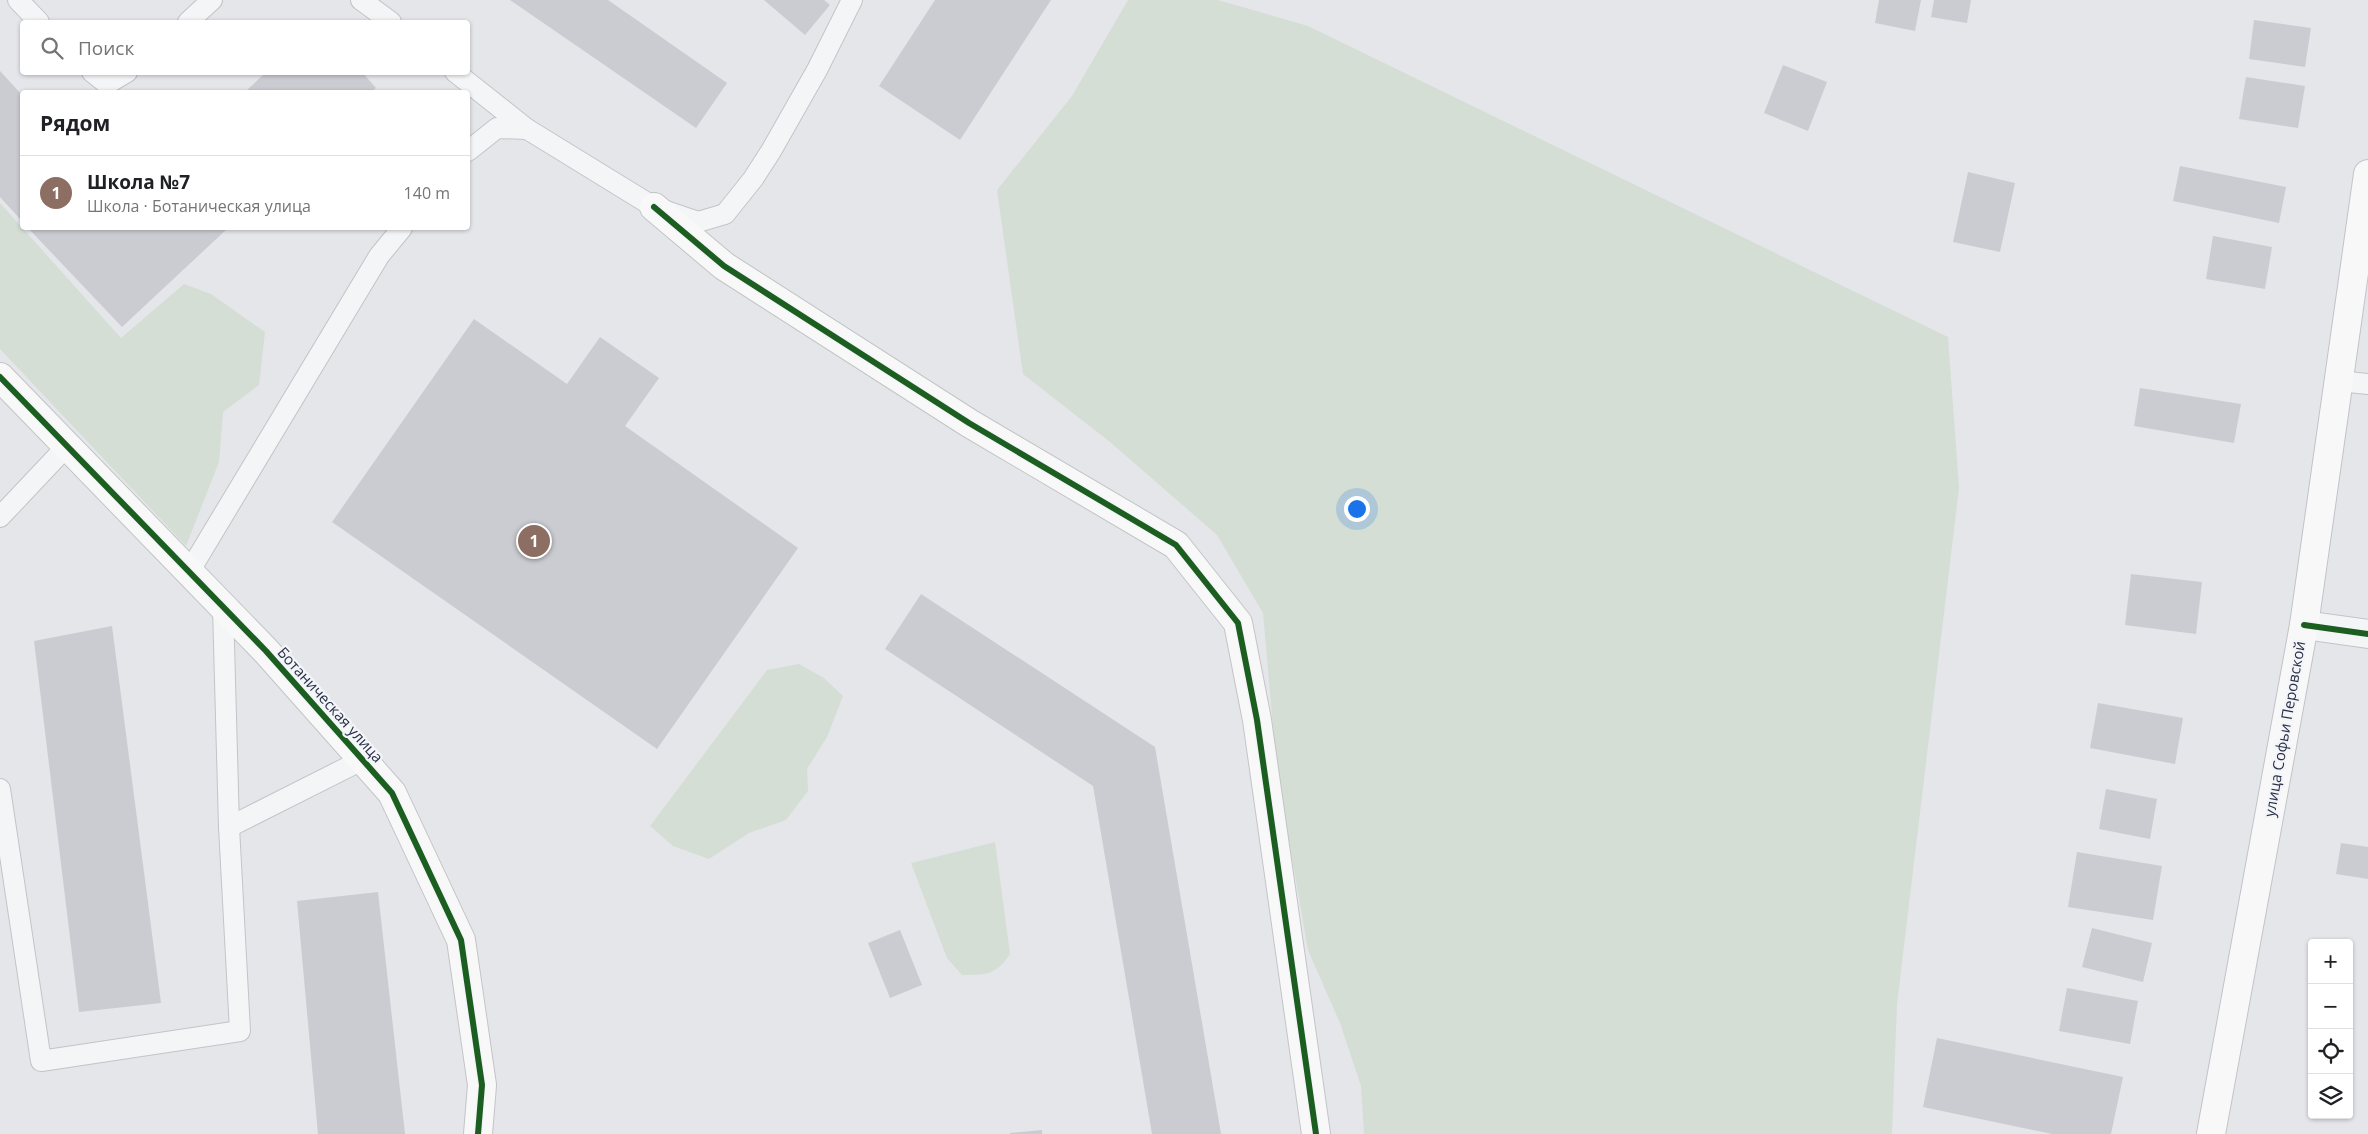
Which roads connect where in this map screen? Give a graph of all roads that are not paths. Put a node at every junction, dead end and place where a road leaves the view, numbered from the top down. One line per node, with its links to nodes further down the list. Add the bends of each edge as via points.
1 (18, 0): 5 (lane)
2 (212, 0): 6 (lane)
3 (361, 0): 7 (lane)
4 (852, 0): 14 (lane, via 771,151 754,179 725,214 698,222)
5 (37, 20)
6 (190, 20)
7 (388, 20)
8 (96, 75): 9 (lane, via 107,84)
9 (122, 75)
10 (459, 75): 11 (lane)
11 (527, 129): 12 (lane, via 497,128); 14 (lane)
12 (470, 149)
13 (2368, 174): 17 (street, улица Софьи Перовской)
14 (654, 207): 29 (street, via 724,266 969,423 1176,545 1238,623 1257,720)
15 (400, 230): 21 (lane, via 379,256)
16 (0, 377): 19 (street, Ботаническая улица)
17 (2339, 381): 18 (lane); 23 (street, улица Софьи Перовской)
18 (2368, 384)
19 (67, 446): 20 (lane); 21 (street, Ботаническая улица)
20 (0, 517)
21 (189, 572): 22 (street, Ботаническая улица)
22 (223, 607): 25 (street, Ботаническая улица); 27 (lane)
23 (2304, 625): 24 (street); 30 (street, улица Софьи Перовской)
24 (2368, 634)
25 (362, 760): 27 (lane); 28 (street, Ботаническая улица, via 392,793 461,940 482,1086)
26 (0, 789): 27 (lane, via 41,1061 240,1031)
27 (229, 827)
28 (478, 1134)
29 (1316, 1134)
30 (2211, 1134)

